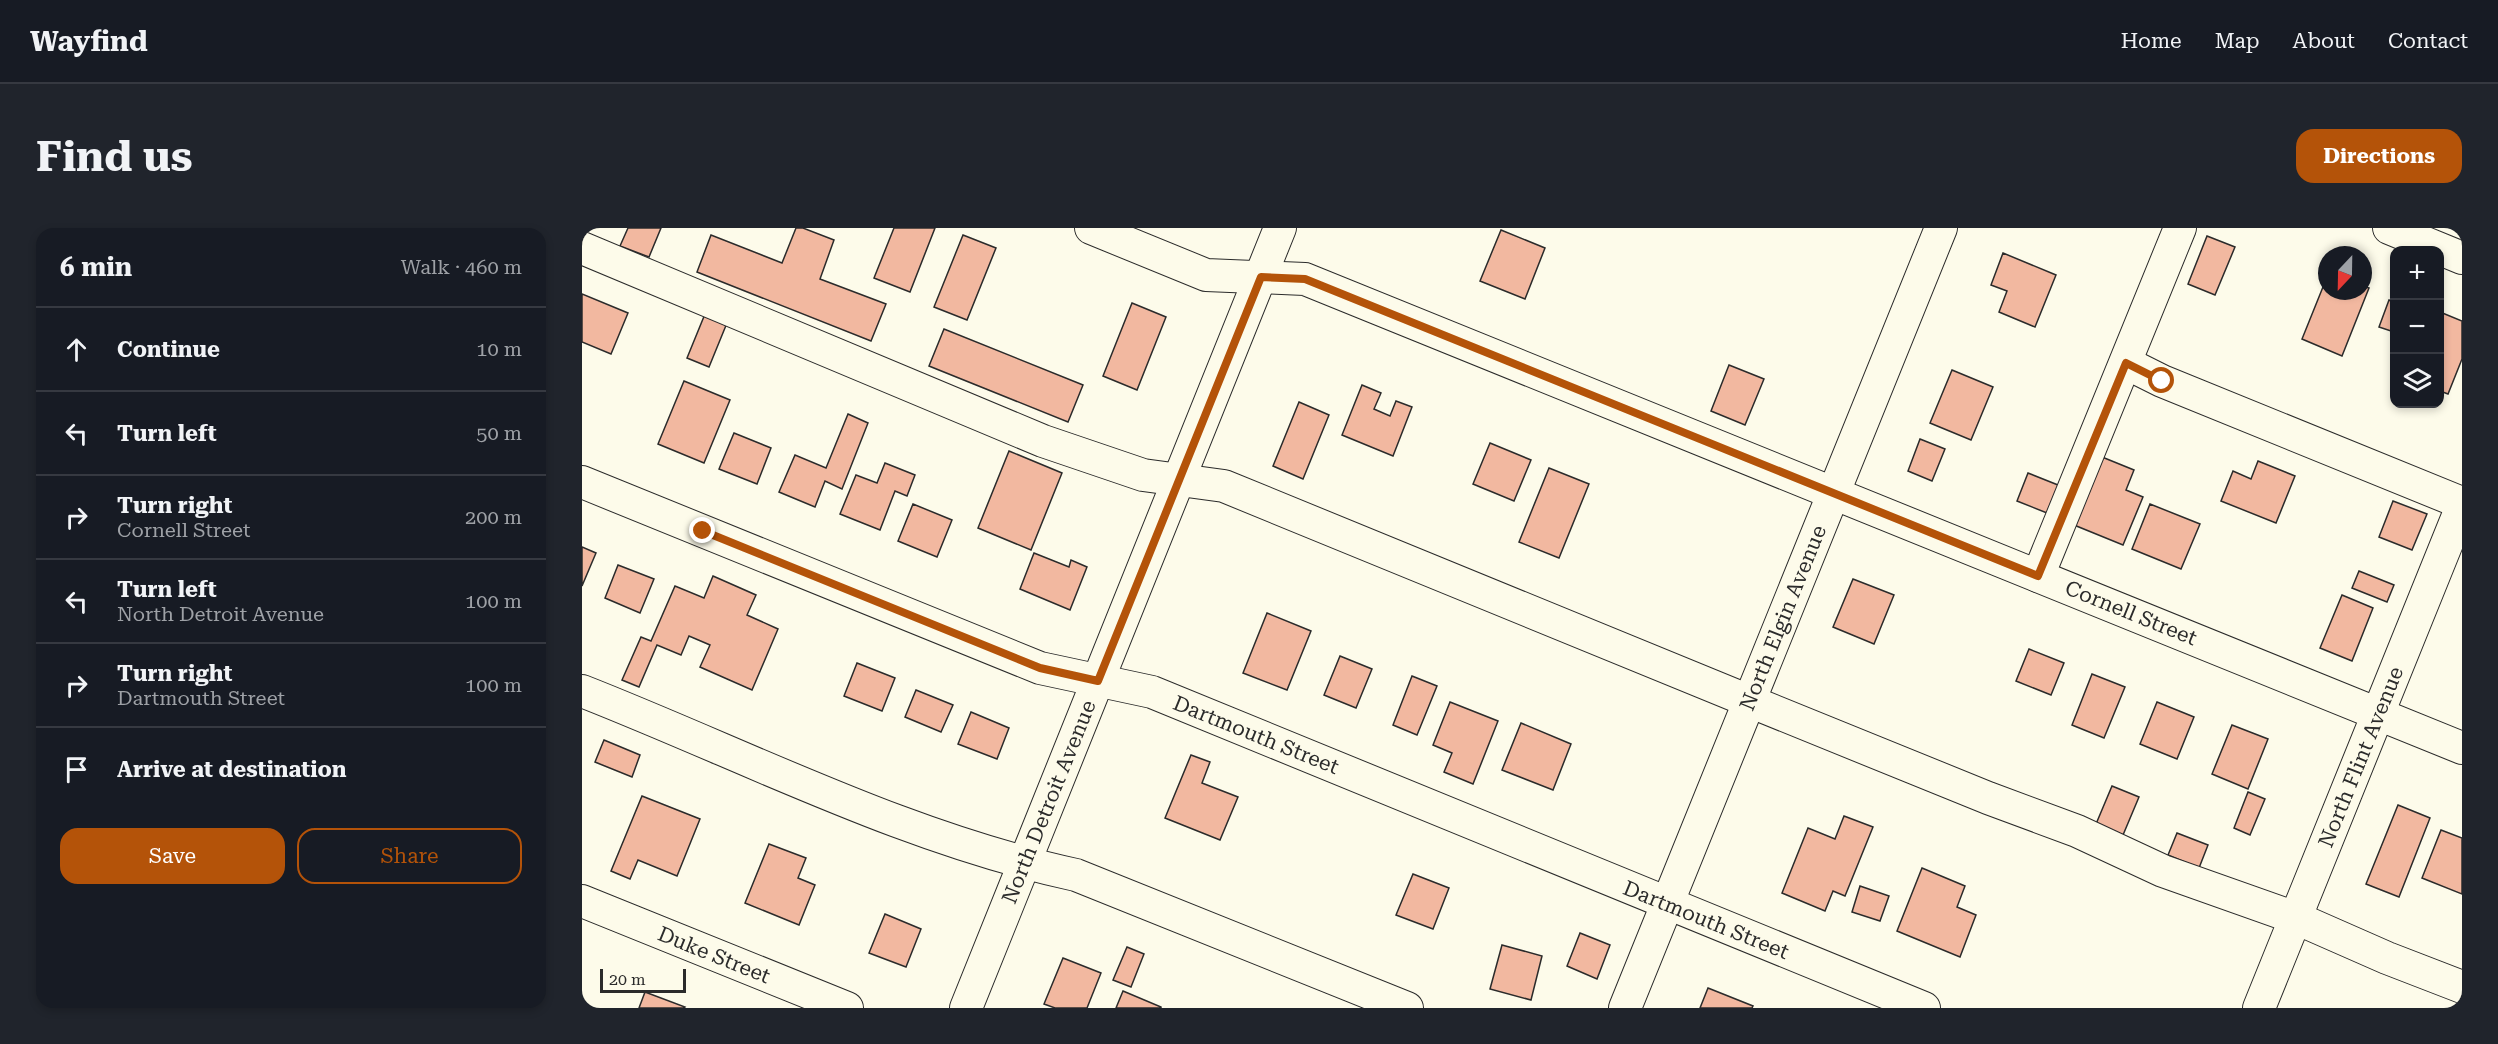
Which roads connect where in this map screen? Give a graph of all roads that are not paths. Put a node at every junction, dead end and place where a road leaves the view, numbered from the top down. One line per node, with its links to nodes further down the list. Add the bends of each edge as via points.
1 (1091, 228): 8 (street, Cornell Street, via 1206,274)
2 (1280, 228): 8 (street, North Detroit Avenue)
3 (1941, 228): 12 (street, North Elgin Avenue)
4 (2180, 228): 9 (street)
5 (2389, 228): 7 (street)
6 (582, 248): 10 (street, via 1043,441 1143,475)
7 (2462, 258)
8 (1261, 277): 10 (street, North Detroit Avenue); 12 (street, Cornell Street, via 1305,279)
9 (2126, 363): 13 (street); 14 (street)
10 (1179, 480): 15 (street, North Detroit Avenue); 17 (street, via 1224,486)
11 (582, 482): 15 (street, Dartmouth Street, via 1040,668)
12 (1833, 493): 14 (street, Cornell Street); 17 (street, North Elgin Avenue)
13 (2462, 505): 18 (street, North Flint Avenue)
14 (2038, 576): 18 (street, Cornell Street)
15 (1098, 681): 20 (street, North Detroit Avenue); 22 (street, Dartmouth Street, via 1152,692)
16 (582, 691): 20 (street, via 874,812)
17 (1749, 701): 22 (street, North Elgin Avenue); 23 (street, via 2077,831 2163,871)
18 (2378, 714): 19 (street, Cornell Street); 23 (street, North Flint Avenue)
19 (2462, 748)
20 (1024, 864): 26 (street, North Detroit Avenue); 27 (street, via 1086,879)
21 (582, 901): 25 (street, Duke Street)
22 (1666, 904): 28 (street, North Elgin Avenue); 29 (street, Dartmouth Street)
23 (2296, 918): 24 (street); 30 (street, North Flint Avenue)
24 (2462, 987)
25 (846, 1008)
26 (966, 1008)
27 (1407, 1008)
28 (1624, 1008)
29 (1924, 1008)
30 (2259, 1008)

